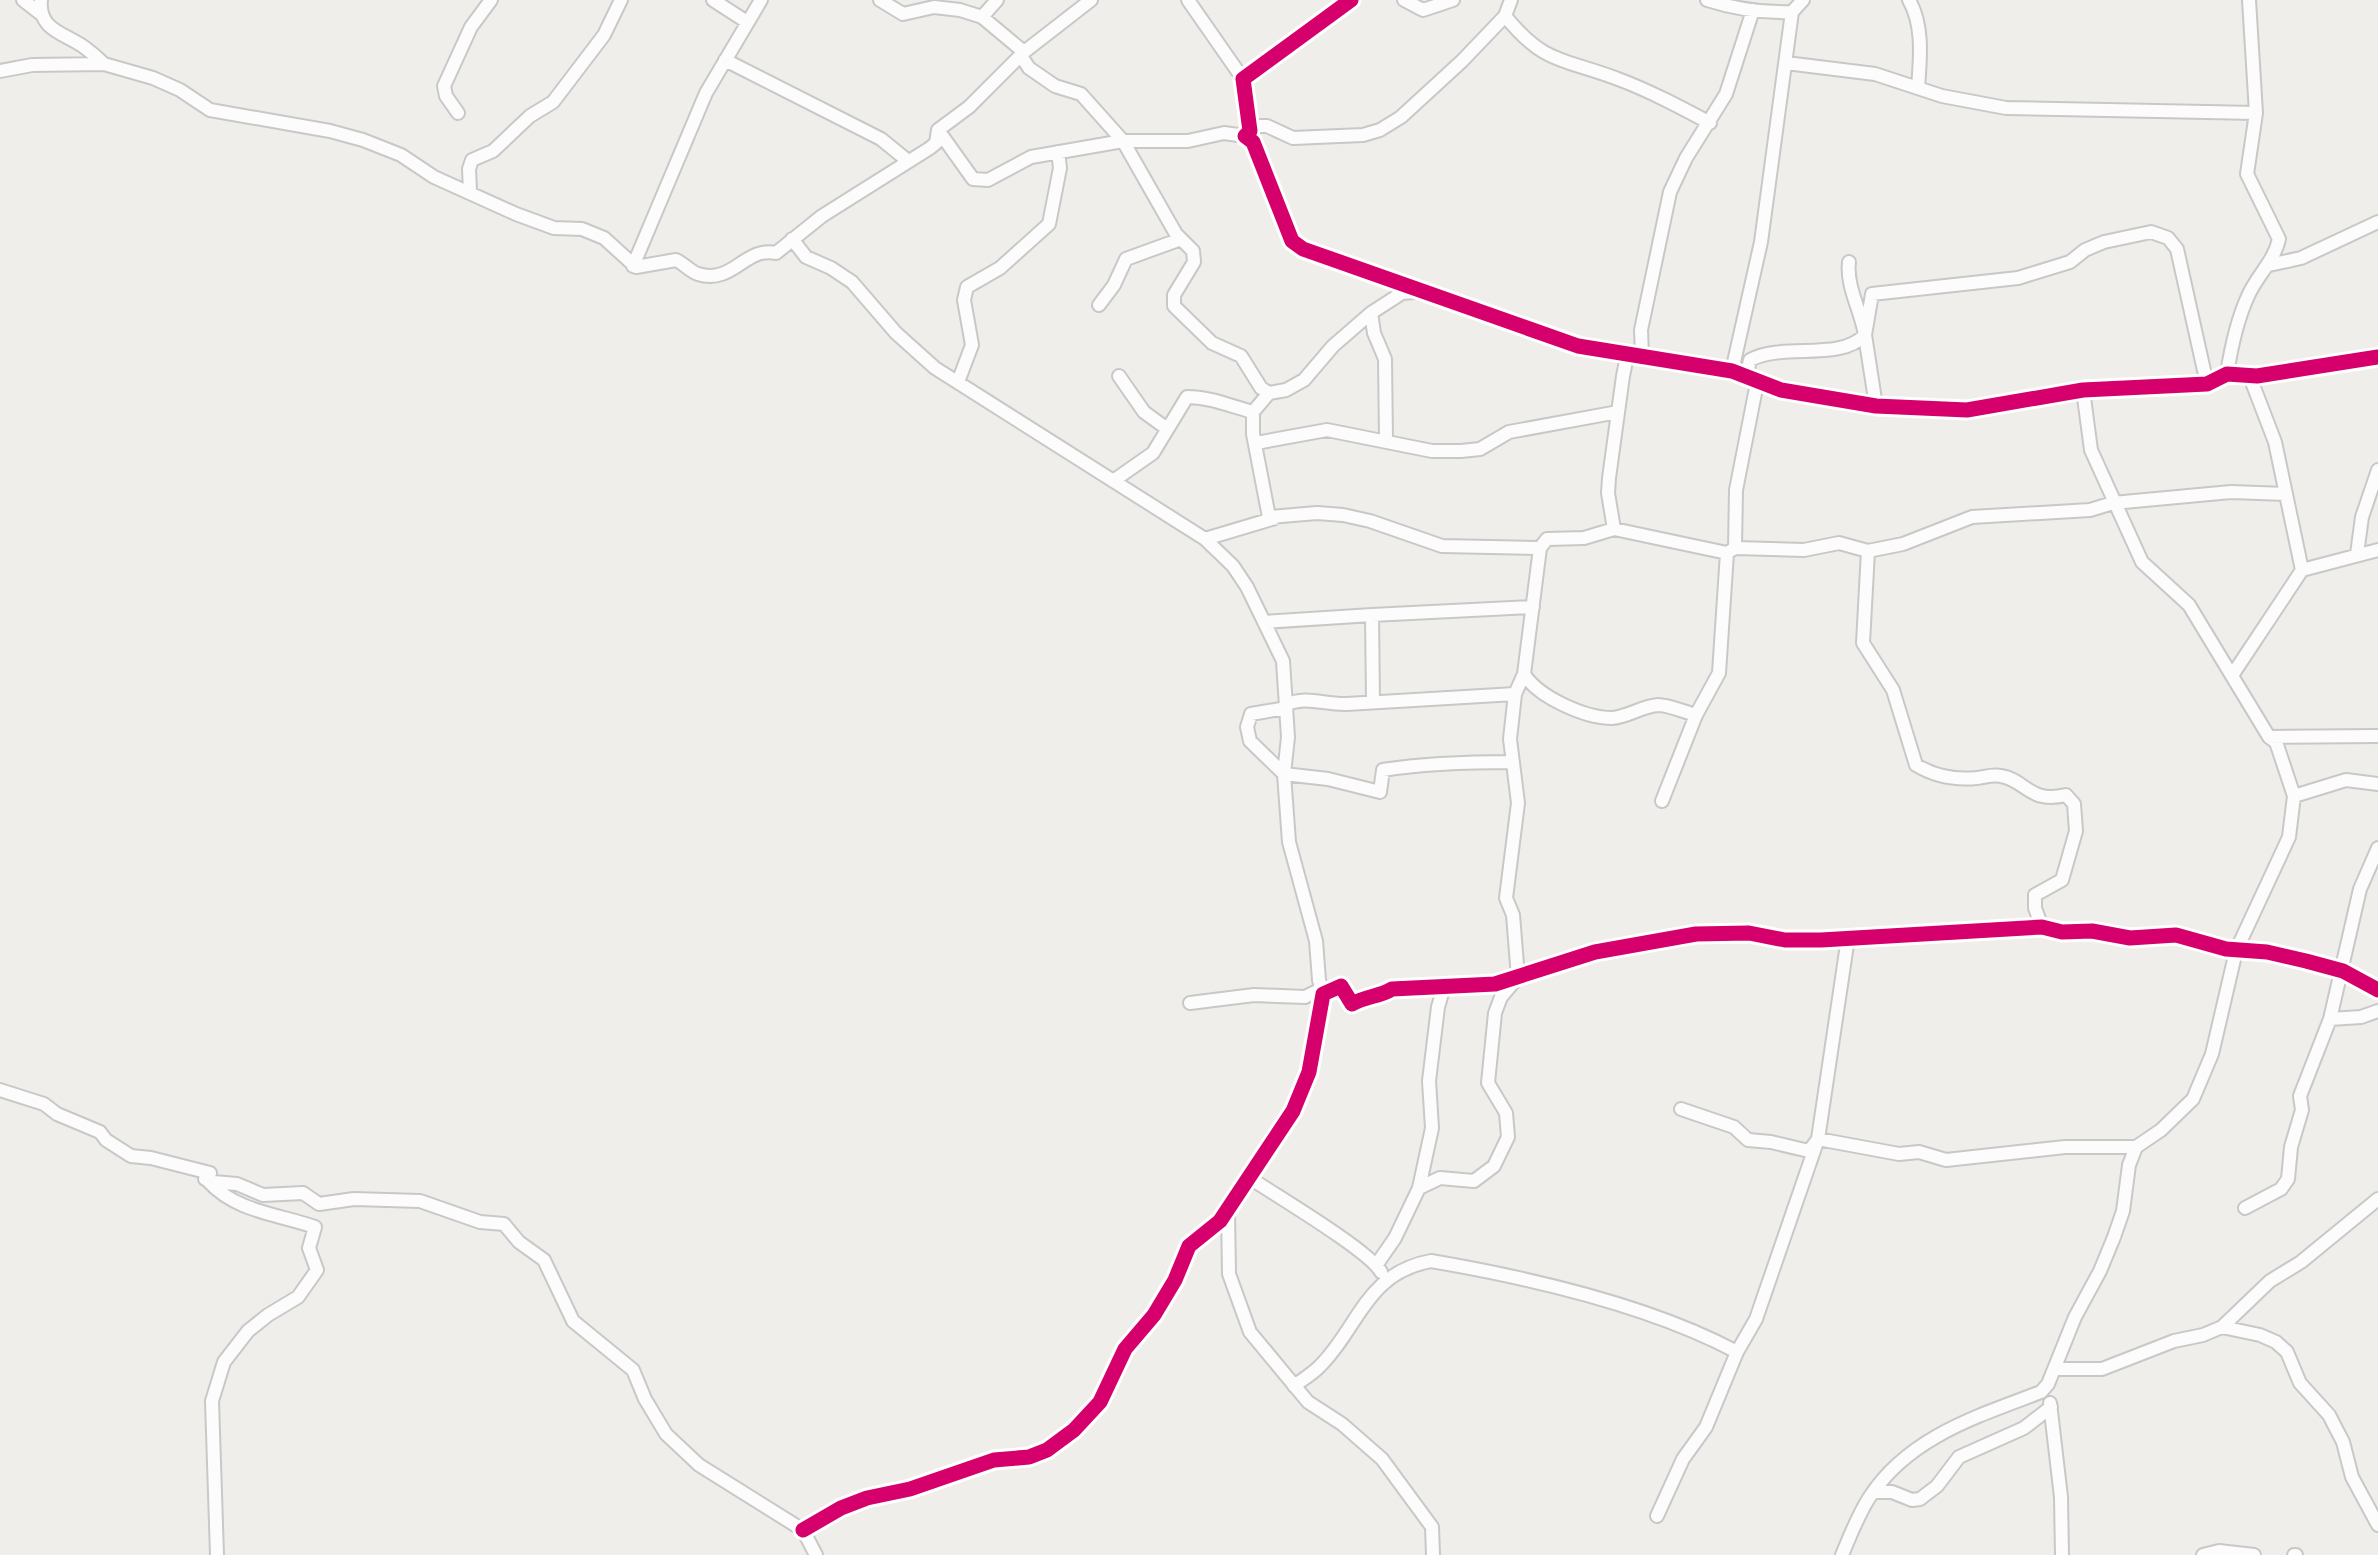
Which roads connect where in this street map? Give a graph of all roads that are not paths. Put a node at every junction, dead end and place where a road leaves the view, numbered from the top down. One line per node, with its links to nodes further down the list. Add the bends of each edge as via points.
1 (23, 0): 18 (street)
2 (491, 0): 31 (street, via 444,86)
3 (622, 0): 39 (street, via 553,102 472,160)
4 (713, 0): 23 (street)
5 (760, 0): 23 (street)
6 (880, 0): 22 (street, via 902,14 940,7)
7 (997, 0): 22 (street)
8 (1091, 0): 24 (street)
9 (1188, 0): 29 (street)
10 (1350, 0): 29 (street)
11 (1404, 0): 12 (street, via 1423,10)
12 (1454, 0)
13 (1511, 0): 21 (street)
14 (1707, 0): 19 (street)
15 (1803, 0): 20 (street)
16 (1909, 0): 30 (street, via 1921,54)
17 (2249, 0): 32 (street)
18 (41, 7): 27 (street, via 50,28)
19 (1757, 7): 20 (street); 33 (street)
20 (1792, 12): 26 (street)
21 (1505, 16): 33 (street, via 1549,57 1618,79); 35 (street, via 1380,130 1293,138 1268,126)
22 (982, 17): 24 (street)
23 (748, 22): 25 (street)
24 (1022, 54): 34 (street); 36 (street, via 1029,68 1055,86 1081,94)
25 (725, 60): 38 (street, via 881,139); 45 (street)
26 (1786, 63): 30 (street, via 1875,74); 52 (street)
27 (104, 64): 28 (street); 39 (street, via 153,78 213,110 363,140)
28 (0, 71)
29 (1244, 79): 35 (street)
30 (1918, 88): 32 (street, via 2006,108)
31 (458, 113)
32 (2256, 114): 44 (street, via 2246,167 2278,231)
33 (1710, 123): 50 (street, via 1670,192)
34 (938, 130): 37 (street, via 976,180); 38 (street, via 933,146)
35 (1247, 131): 36 (street, via 1188,141); 46 (street, via 1292,241)
36 (1124, 140): 37 (street); 42 (street)
37 (1058, 152): 56 (street, via 1049,224 1019,254 966,287 972,345)
38 (908, 161): 41 (street)
39 (470, 191): 45 (street, via 542,224 604,238)
40 (2378, 222): 44 (street, via 2302,258)
41 (792, 239): 45 (street, via 725,275 698,274 676,260); 56 (street, via 806,257 852,282 900,337)
42 (1181, 240): 47 (street, via 1132,254); 60 (street, via 1193,250 1194,262 1174,306 1212,343 1242,356)
43 (1849, 262): 49 (street)
44 (2269, 265): 53 (street, via 2246,300)
45 (633, 266)
46 (1426, 292): 48 (street, via 1402,293); 50 (street, via 1578,346)
47 (1100, 305)
48 (1371, 313): 60 (street, via 1304,380); 65 (street, via 1386,359)
49 (1865, 335): 52 (street, via 1856,344 1762,354); 58 (street, via 1876,292 2018,278 2070,262 2104,242 2151,232 2178,249); 61 (street)
50 (1637, 356): 52 (street); 63 (street, via 1626,361)
51 (2378, 357): 55 (street)
52 (1740, 373): 57 (street)
53 (2227, 374): 55 (street); 58 (street)
54 (1118, 376): 64 (street, via 1144,412)
55 (2250, 377): 69 (street)
56 (958, 382): 68 (street)
57 (1762, 382): 61 (street); 75 (street, via 1736,490)
58 (2207, 384): 59 (street)
59 (2083, 390): 61 (street, via 1968,410); 70 (street, via 2091,450)
60 (1270, 393): 62 (street)
61 (1876, 406)
62 (1253, 412): 64 (street, via 1187,397); 66 (street)
63 (1618, 412): 65 (street, via 1500,435 1473,450); 72 (street, via 1608,493)
64 (1166, 428): 68 (street, via 1148,458)
65 (1386, 440): 66 (street, via 1327,430)
66 (1256, 443): 71 (street, via 1267,515)
67 (2378, 470): 78 (street)
68 (1113, 481): 73 (street)
69 (2286, 494): 70 (street, via 2231,492); 79 (street)
70 (2114, 504): 77 (street, via 1972,517); 84 (street, via 2142,562 2189,605)
71 (1275, 518): 73 (street); 74 (street, via 1343,515 1442,546)
72 (1614, 529): 74 (street, via 1547,539); 75 (street)
73 (1205, 539): 82 (street, via 1234,566)
74 (1540, 548): 80 (street)
75 (1731, 550): 77 (street, via 1839,543); 88 (street, via 1720,669)
76 (2378, 550): 78 (street)
77 (1868, 551): 97 (street, via 1864,643 1893,690 1916,765 1954,778 2003,776 2028,793 2066,795 2074,804 2076,830 2062,880 2035,895)
78 (2357, 554): 79 (street)
79 (2302, 570): 84 (street)
80 (1534, 607): 81 (street); 83 (street)
81 (1372, 615): 82 (street); 86 (street)
82 (1264, 622): 87 (street, via 1283,660)
83 (1524, 674): 85 (street); 88 (street, via 1546,697 1605,717 1658,705)
84 (2233, 674): 89 (street)
85 (1515, 694): 86 (street); 91 (street)
86 (1373, 701): 87 (street, via 1301,698)
87 (1285, 706): 92 (street); 92 (street, via 1251,714 1247,727 1250,742)
88 (1696, 715): 95 (street)
89 (2270, 736): 90 (street); 94 (street)
90 (2378, 736)
91 (1514, 762): 92 (street, via 1383,770 1380,792); 101 (street, via 1518,803 1506,898)
92 (1284, 774): 104 (street, via 1289,842 1316,941)
93 (2378, 784): 94 (street, via 2346,780)
94 (2294, 796): 99 (street, via 2289,838)
95 (1662, 801)
96 (2378, 848): 100 (street, via 2360,889)
97 (2042, 926): 98 (street); 99 (street, via 2130,938 2176,934)
98 (1848, 938): 101 (street, via 1696,934 1595,952); 110 (street)
99 (2236, 951): 100 (street); 111 (street, via 2212,1054 2194,1099)
100 (2343, 972): 103 (street); 107 (street)
101 (1518, 977): 102 (street); 114 (street, via 1494,1013 1488,1083 1509,1122 1504,1150 1474,1181 1440,1178)
102 (1444, 987): 104 (street, via 1392,989 1352,1004 1340,986); 114 (street, via 1429,1082 1432,1128)
103 (2378, 990)
104 (1322, 992): 105 (street); 112 (street, via 1302,1094)
105 (1190, 1003)
106 (2378, 1012): 107 (street)
107 (2330, 1019): 117 (street, via 2300,1096 2288,1178)
108 (0, 1090): 113 (street, via 101,1132 131,1156 210,1173)
109 (1681, 1110): 110 (street, via 1734,1128 1748,1140 1809,1151)
110 (1818, 1139): 111 (street, via 1946,1160); 121 (street, via 1756,1319)
111 (2136, 1148): 122 (street, via 2114,1237)
112 (1250, 1178): 116 (street); 118 (street)
113 (209, 1182): 129 (street, via 232,1182 264,1195 303,1194 319,1204 420,1201 504,1224 544,1260 573,1322 629,1365 650,1410 684,1454); 130 (street, via 243,1207 315,1227 309,1248 317,1270 298,1297 248,1331 224,1362 212,1401)
114 (1419, 1188): 118 (street)
115 (2378, 1199): 120 (street, via 2270,1281)
116 (1228, 1208): 123 (street, via 1229,1274 1242,1317); 129 (street, via 1189,1246 1100,1402 1060,1442 1030,1456 994,1460 854,1502)
117 (2245, 1208)
118 (1377, 1264): 119 (street)
119 (1386, 1281): 121 (street, via 1437,1262 1632,1308); 123 (street, via 1320,1366)
120 (2222, 1327): 122 (street, via 2102,1369); 128 (street, via 2260,1335 2287,1352 2300,1384 2330,1414)
121 (1737, 1352): 127 (street, via 1706,1427 1682,1459)
122 (2056, 1369): 124 (street)
123 (1294, 1386): 132 (street, via 1382,1459 1432,1527)
124 (2041, 1392): 125 (street); 126 (street, via 1950,1426 1908,1455)
125 (2051, 1407): 126 (street, via 2024,1428 1960,1457 1917,1500); 134 (street)
126 (1873, 1492): 133 (street)
127 (1657, 1516)
128 (2378, 1525)
129 (803, 1530): 131 (street)
130 (218, 1555)
131 (816, 1555)
132 (1433, 1555)
133 (1842, 1555)
134 (2062, 1555)
135 (2202, 1555): 136 (street)
136 (2254, 1555)

